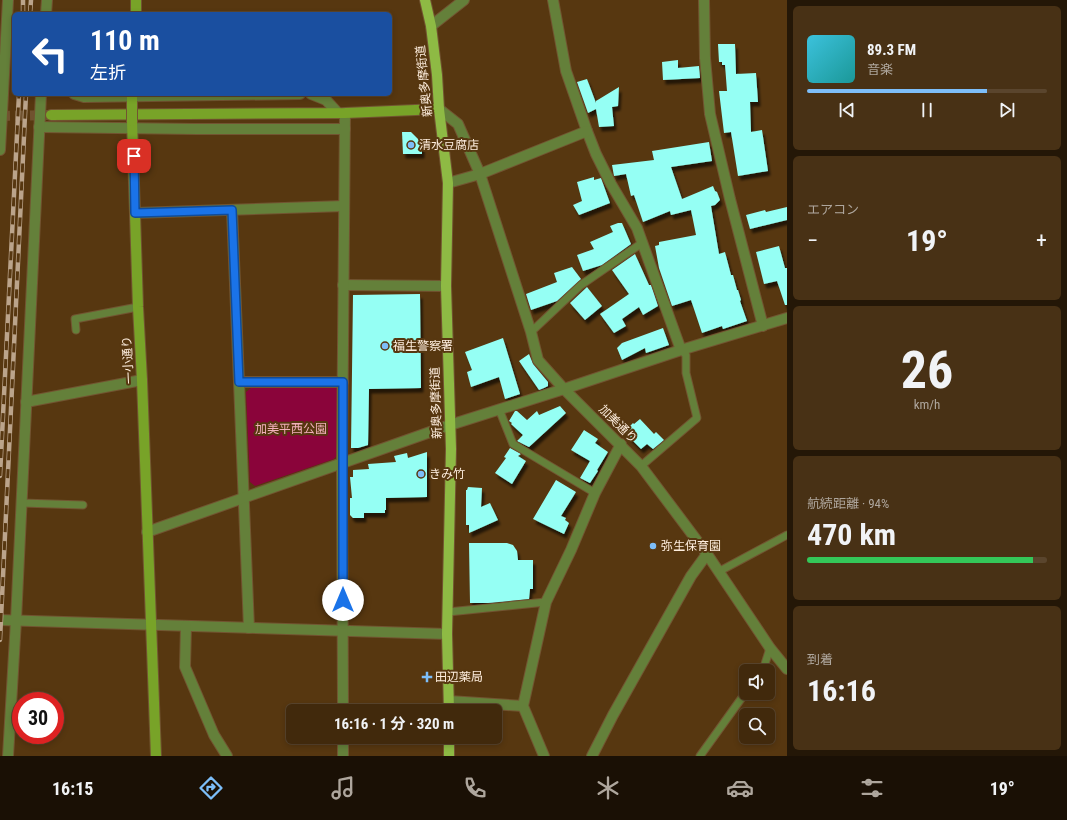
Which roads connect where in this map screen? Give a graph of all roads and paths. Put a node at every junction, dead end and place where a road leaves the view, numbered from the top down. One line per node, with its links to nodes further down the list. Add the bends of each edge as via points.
1 (8, 0): 11 (street)
2 (47, 0): 8 (street)
3 (136, 0): 9 (street)
4 (425, 0): 10 (main road, 新奥多摩街道)
5 (464, 0): 10 (street)
6 (553, 0): 23 (street, via 566,71)
7 (704, 0): 36 (street, via 705,58 710,114)
8 (46, 12)
9 (136, 12)
10 (431, 26): 17 (main road, 新奥多摩街道)
11 (1, 94): 24 (street)
12 (41, 96): 21 (street)
13 (81, 96): 16 (street)
14 (188, 96): 16 (street)
15 (317, 96): 18 (street)
16 (132, 97): 20 (street, 一小通り, bridge)
17 (439, 109): 18 (street); 26 (street, 加美通り, via 458,124); 27 (main road, 新奥多摩街道)
18 (341, 112): 19 (street); 22 (street)
19 (51, 115)
20 (133, 124): 21 (street); 22 (street, via 195,129); 30 (street, 一小通り)
21 (39, 127): 44 (street)
22 (345, 129): 28 (street)
23 (586, 130): 26 (street); 31 (street, via 611,184 637,228)
24 (0, 133): 25 (street)
25 (0, 150)
26 (480, 174): 27 (street); 38 (street, 加美通り)
27 (448, 183): 33 (main road, 新奥多摩街道)
28 (344, 206): 29 (street); 32 (street)
29 (232, 210): 30 (street); 41 (street)
30 (135, 213): 34 (street, 一小通り)
31 (642, 243): 38 (lane, via 581,285); 39 (street)
32 (343, 285): 33 (street); 42 (street)
33 (446, 286): 46 (main road, 新奥多摩街道)
34 (138, 308): 37 (lane, via 75,319); 40 (street, 一小通り)
35 (787, 318): 36 (street)
36 (763, 326): 39 (street)
37 (76, 330)
38 (531, 332): 43 (street, 加美通り, via 538,360)
39 (681, 350): 43 (street); 49 (lane, via 686,356 686,373 697,418)
40 (142, 380): 44 (street); 54 (street, 一小通り)
41 (239, 382): 42 (street); 51 (street)
42 (343, 382): 48 (street)
43 (564, 389): 45 (street); 47 (street, 加美通り)
44 (26, 402): 52 (street)
45 (500, 409): 46 (street); 50 (lane, via 513,444)
46 (450, 425): 48 (street); 59 (main road, 新奥多摩街道)
47 (621, 444): 49 (street, 加美通り); 50 (street)
48 (342, 463): 51 (street); 65 (street)
49 (641, 466): 56 (street, 加美通り)
50 (595, 493): 58 (street)
51 (244, 498): 54 (street); 64 (street)
52 (22, 503): 53 (lane); 61 (street)
53 (83, 505)
54 (148, 532): 62 (street, 一小通り)
55 (787, 535): 57 (lane)
56 (707, 554): 57 (street, 加美通り); 83 (street, via 692,576)
57 (718, 572): 67 (street, 加美通り)
58 (546, 602): 59 (lane); 74 (street)
59 (448, 612): 66 (main road, 新奥多摩街道)
60 (0, 620): 61 (street)
61 (16, 620): 62 (street); 77 (street)
62 (152, 625): 63 (street); 78 (street, 一小通り)
63 (186, 626): 64 (street); 79 (street, via 185,667 214,736)
64 (250, 628): 65 (street)
65 (343, 631): 66 (street); 71 (street)
66 (447, 634): 72 (main road, 新奥多摩街道)
67 (770, 648): 68 (lane); 69 (street, 加美通り)
68 (765, 664)
69 (787, 668)
70 (740, 700): 84 (lane)
71 (343, 704)
72 (449, 704)
73 (502, 706): 74 (street)
74 (522, 706): 82 (street)
75 (343, 744): 80 (street)
76 (449, 744): 81 (main road)
77 (8, 756)
78 (156, 756)
79 (227, 756)
80 (343, 756)
81 (449, 756)
82 (544, 756)
83 (592, 756)
84 (700, 756)

